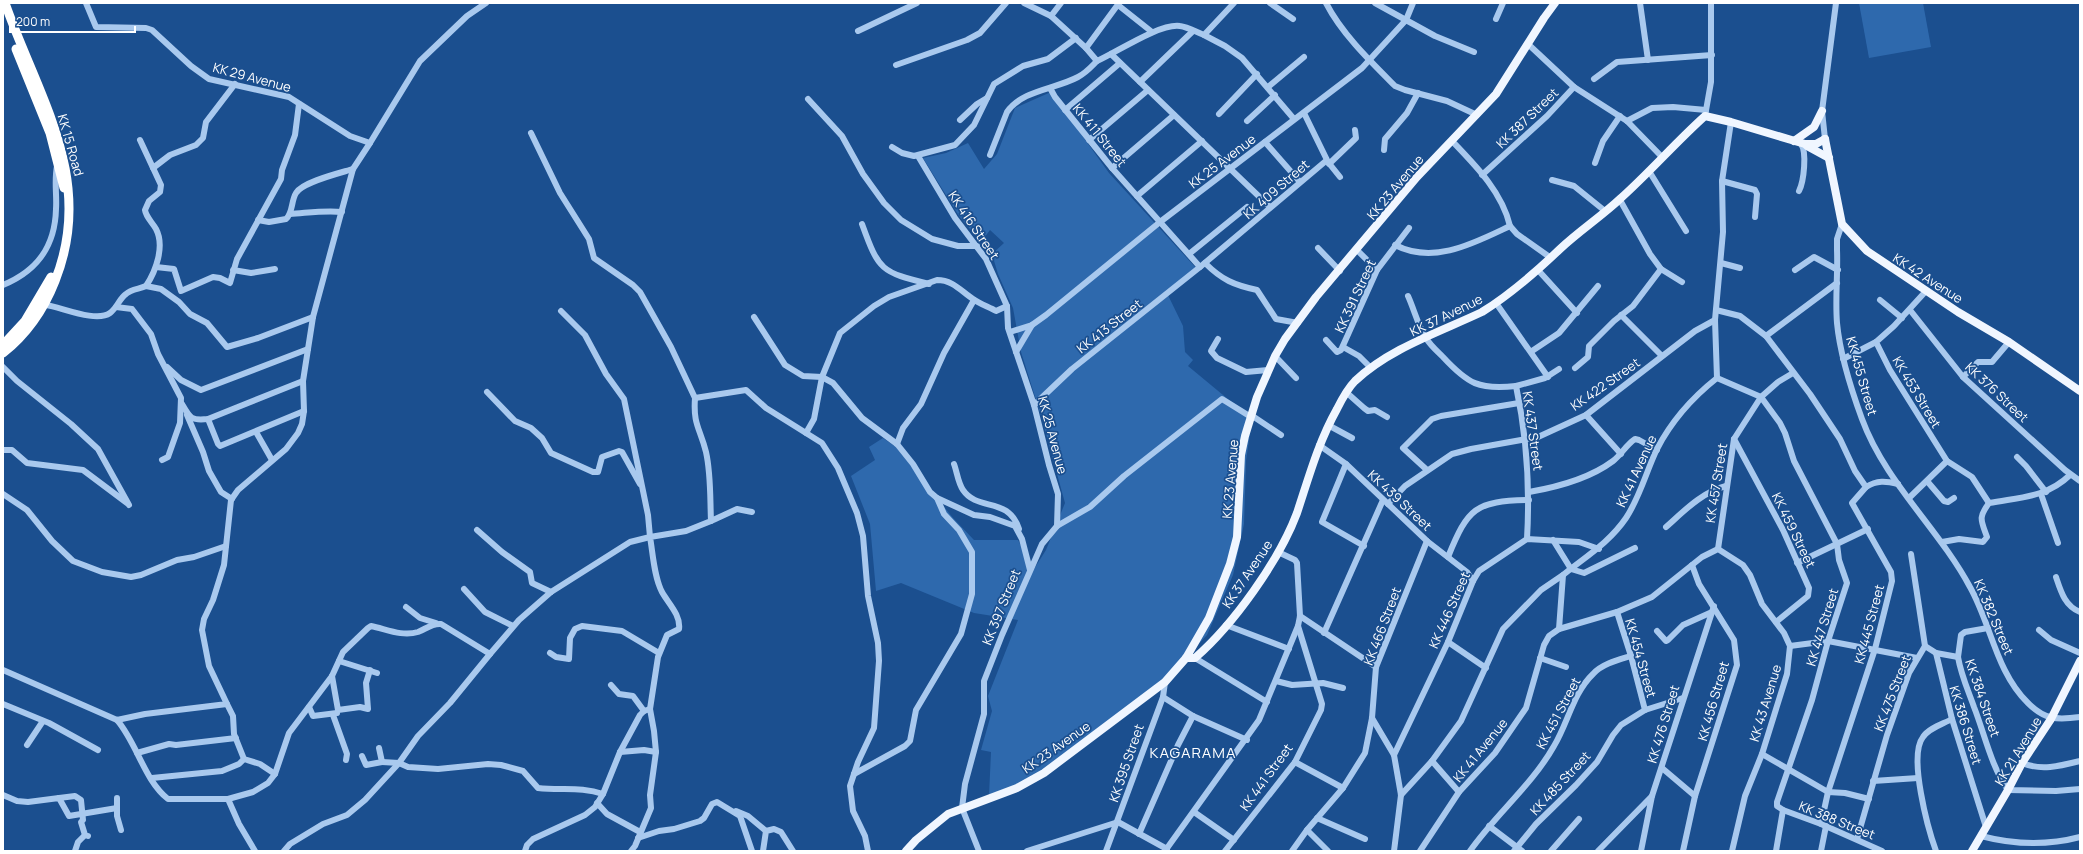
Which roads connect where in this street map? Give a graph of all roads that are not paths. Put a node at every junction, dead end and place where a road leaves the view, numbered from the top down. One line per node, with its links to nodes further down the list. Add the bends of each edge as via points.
1 (5, 3): 140 (highway, KK 15 Road, via 53,123 68,177 68,237 60,270)
2 (86, 3): 43 (street, KK 29 Avenue, via 96,27 152,30 206,77 215,82)
3 (486, 3): 74 (street, via 468,16 420,61)
4 (917, 3): 24 (street)
5 (1006, 3): 39 (street, via 980,33)
6 (1024, 3): 20 (street)
7 (1061, 3): 20 (street)
8 (1270, 3): 21 (street)
9 (1326, 3): 35 (street, via 1334,18)
10 (1375, 3): 23 (street)
11 (1413, 3): 23 (street, KK 25 Avenue)
12 (1503, 3): 22 (street)
13 (1555, 3): 29 (main road, KK 23 Avenue)
14 (1640, 3): 36 (street)
15 (1710, 3): 33 (street)
16 (1836, 3): 54 (street)
17 (1119, 4): 26 (street); 30 (street)
18 (1232, 4): 27 (street)
19 (3, 16): 84 (highway, KK 15 Road, via 47,126)
20 (1051, 16): 28 (street)
21 (1293, 19)
22 (1496, 19)
23 (1406, 20): 31 (street, via 1435,36); 35 (street, KK 25 Avenue)
24 (858, 31)
25 (1193, 31): 26 (street, via 1181,26 1172,26); 27 (street); 42 (street)
26 (1152, 32): 32 (street)
27 (1204, 35): 40 (street, via 1242,58)
28 (1076, 38): 30 (street); 50 (street, via 1048,59 1023,66 994,84)
29 (1528, 44): 45 (street, KK 387 Street); 59 (main road, KK 23 Avenue, via 1504,83)
30 (1086, 48): 37 (street)
31 (1474, 52)
32 (1111, 54): 37 (street); 38 (street)
33 (1712, 55): 36 (street); 56 (street)
34 (1304, 58): 44 (street)
35 (1370, 60): 48 (street, via 1395,86); 55 (street, KK 25 Avenue)
36 (1648, 60): 41 (street, via 1617,62)
37 (1097, 61): 46 (street, via 1078,77)
38 (1120, 63): 42 (street); 53 (street)
39 (896, 65)
40 (1257, 74): 44 (street); 57 (street)
41 (1594, 79)
42 (1140, 82): 47 (street)
43 (235, 84): 52 (street, KK 29 Avenue, via 284,95); 85 (street, via 206,122 203,138 196,145 170,155)
44 (1268, 87): 49 (street)
45 (1574, 87): 60 (street); 90 (street, KK 387 Street, via 1547,116)
46 (1050, 88): 53 (street, KK 411 Street); 78 (street, via 1011,106)
47 (1148, 90): 58 (street); 70 (street)
48 (1418, 94): 59 (street, via 1447,101); 77 (street, via 1385,139)
49 (1275, 95): 61 (street); 63 (street)
50 (987, 98): 62 (street); 79 (street, via 974,125 955,145)
51 (808, 99): 112 (street, via 842,136 862,174 901,220 932,240 958,246)
52 (300, 104): 74 (street, KK 29 Avenue, via 350,136); 104 (street, via 295,135 281,179)
53 (1065, 110): 70 (street, KK 411 Street)
54 (1822, 111): 68 (street); 75 (main road, via 1814,127)
55 (1304, 113): 61 (street, KK 25 Avenue); 82 (street, KK 409 Street)
56 (1706, 113): 64 (street, via 1673,107 1652,108); 65 (main road); 80 (main road, KK 37 Avenue)
57 (1219, 114)
58 (1174, 115): 71 (street); 86 (street)
59 (1477, 115): 72 (main road, KK 23 Avenue)
60 (1620, 116): 64 (street); 83 (street, via 1603,141)
61 (1294, 119): 73 (street, KK 25 Avenue)
62 (960, 120)
63 (1247, 121)
64 (1627, 121): 80 (street)
65 (1731, 122): 75 (main road); 93 (street)
66 (1355, 130): 82 (street, via 1356,138)
67 (531, 133): 188 (street, via 560,193 589,239 594,258 640,292 671,347)
68 (1826, 139): 75 (main road, via 1816,144); 81 (main road)
69 (140, 140): 85 (street)
70 (1089, 140): 86 (street, KK 411 Street)
71 (1202, 141): 88 (street); 96 (street)
72 (1452, 141): 90 (street); 114 (main road, KK 23 Avenue, via 1417,177)
73 (1265, 142): 88 (street, KK 25 Avenue); 94 (street)
74 (370, 143): 87 (street)
75 (1800, 143): 81 (main road); 95 (street, via 1805,153 1803,183)
76 (892, 148): 79 (street, via 910,156)
77 (1384, 150)
78 (990, 155)
79 (918, 156): 112 (street, KK 416 Street, via 955,218)
80 (1662, 157): 89 (main road, KK 37 Avenue)
81 (1829, 158): 107 (main road)
82 (1328, 162): 91 (street); 94 (street, KK 409 Street)
83 (1595, 163)
84 (58, 164): 132 (street, via 55,178 55,224 48,244 28,272); 161 (highway, KK 15 Road, via 64,190 64,213 57,261 37,304)
85 (153, 168): 119 (street, via 161,190 149,201 145,210 158,236)
86 (1112, 168): 96 (street, KK 411 Street)
87 (353, 169): 101 (street); 102 (street, via 303,186 295,193)
88 (1230, 169): 99 (street); 105 (street, KK 25 Avenue)
89 (1649, 171): 97 (main road, KK 37 Avenue); 110 (street)
90 (1482, 175): 108 (street, via 1507,209)
91 (1340, 177)
92 (1552, 180): 100 (street, via 1574,186)
93 (1722, 180): 103 (street, via 1755,190); 117 (street, via 1724,213)
94 (1300, 182): 99 (street, KK 409 Street)
95 (1799, 191)
96 (1137, 196): 105 (street, KK 411 Street)
97 (1620, 200): 100 (main road, KK 37 Avenue); 122 (street)
98 (1247, 207): 115 (street)
99 (1270, 207): 118 (street, KK 409 Street)
100 (1605, 211): 116 (main road, KK 37 Avenue)
101 (342, 212): 102 (street); 148 (street)
102 (290, 214): 104 (street, via 286,219 269,222)
103 (1755, 217)
104 (258, 220): 123 (street)
105 (1160, 222): 115 (street, KK 411 Street); 153 (street, KK 25 Avenue)
106 (862, 224): 131 (street, via 878,264 897,276)
107 (1842, 224): 127 (street, KK 455 Street, via 1838,239); 135 (main road, KK 42 Avenue, via 1867,251)
108 (1510, 226): 111 (street, via 1438,254 1411,252); 116 (street)
109 (1409, 228): 111 (street, KK 391 Street)
110 (1686, 231)
111 (1395, 245): 124 (street, KK 391 Street)
112 (977, 246): 141 (street, KK 416 Street, via 986,259)
113 (1318, 248): 128 (street)
114 (1356, 250): 124 (street); 128 (main road, KK 23 Avenue)
115 (1188, 254): 118 (street, KK 411 Street)
116 (1551, 258): 125 (main road, KK 37 Avenue)
117 (1721, 263): 120 (street); 143 (street)
118 (1202, 265): 152 (street, KK 411 Street, via 1236,285 1258,290 1276,319); 191 (street, KK 413 Street, via 1072,369)
119 (156, 267): 123 (street, via 174,269 181,291 213,277 230,283); 133 (street)
120 (1740, 268)
121 (275, 269): 123 (street, via 251,273)
122 (1661, 269): 129 (street); 147 (street, via 1633,306)
123 (233, 270)
124 (1376, 270): 162 (street, KK 391 Street)
125 (1538, 270): 139 (main road, KK 37 Avenue); 146 (street)
126 (1795, 270): 127 (street, via 1814,257)
127 (1838, 270): 130 (street, KK 455 Street)
128 (1340, 271): 152 (main road, KK 23 Avenue)
129 (1682, 282)
130 (1837, 283): 155 (street); 169 (street, KK 455 Street, via 1837,323)
131 (929, 284): 137 (street, via 937,280 948,281); 178 (street, via 889,297 840,333)
132 (3, 285)
133 (146, 286): 142 (street, via 128,292); 148 (street, via 161,289 190,314 208,323 227,347)
134 (1598, 286): 146 (street)
135 (1926, 291): 144 (street); 160 (main road, KK 42 Avenue)
136 (1408, 296): 156 (street, KK 437 Street)
137 (974, 300): 141 (street, via 996,311); 205 (street, via 944,353 920,404 903,428)
138 (1880, 300): 150 (street)
139 (1496, 303): 156 (main road, KK 37 Avenue); 164 (street)
140 (46, 305): 142 (street, via 87,315 109,314); 166 (highway, KK 15 Road, via 16,344)
141 (1007, 306): 154 (street, KK 416 Street)
142 (116, 307): 170 (street, via 134,311 151,334)
143 (1716, 310): 151 (street); 155 (street, via 1740,316)
144 (1910, 310): 150 (street); 179 (street, KK 376 Street)
145 (561, 311): 221 (street, via 585,335 606,374 624,399)
146 (1578, 313): 164 (street, via 1559,332)
147 (1621, 316): 168 (street, KK 422 Street); 173 (street, via 1589,346 1588,357)
148 (312, 317): 163 (street)
149 (754, 317): 178 (street, via 785,365 803,376)
150 (1902, 318): 159 (street)
151 (1715, 320): 168 (street, KK 422 Street, via 1695,331); 181 (street)
152 (1298, 323): 167 (main road, KK 23 Avenue)
153 (1032, 325): 154 (street, KK 25 Avenue); 165 (street, KK 25 Avenue)
154 (1010, 332): 165 (street, KK 25 Avenue)
155 (1766, 336): 176 (street)
156 (1426, 338): 172 (main road, KK 37 Avenue); 183 (street, KK 437 Street, via 1466,379 1493,388)
157 (1218, 339): 175 (street, via 1211,351 1217,358 1248,373)
158 (1326, 340): 162 (street, via 1337,352)
159 (1876, 342): 169 (street); 213 (street, KK 453 Street, via 1890,370)
160 (2009, 342): 179 (street, via 1992,362 1978,362); 184 (main road, KK 42 Avenue)
161 (3, 346)
162 (1343, 347): 172 (street, KK 391 Street, via 1359,356)
163 (308, 349): 170 (street, via 201,390 181,380); 182 (street)
164 (1532, 351): 177 (street)
165 (1016, 352): 191 (street, KK 25 Avenue)
166 (3, 353)
167 (1275, 356): 175 (main road, KK 23 Avenue); 180 (street)
168 (1662, 356): 194 (street, KK 422 Street)
169 (1843, 359): 220 (street, KK 455 Street, via 1862,421)
170 (164, 364): 189 (street)
171 (3, 367): 207 (street, via 98,449 131,505 83,470 27,463 12,450)
172 (1371, 368): 186 (main road, KK 37 Avenue)
173 (1576, 368)
174 (1559, 369): 177 (street)
175 (1268, 370): 195 (main road, KK 23 Avenue)
176 (1793, 373): 187 (street, KK 457 Street); 223 (street, via 1840,439 1855,471)
177 (1548, 376): 183 (street)
178 (822, 377): 200 (street, via 814,420); 205 (street, via 839,389 862,418)
179 (1964, 377): 217 (street, KK 376 Street)
180 (1296, 378)
181 (1717, 378): 187 (street); 208 (street, KK 41 Avenue, via 1681,413)
182 (303, 381): 193 (street); 197 (street)
183 (1516, 386): 190 (street, KK 437 Street)
184 (2080, 391)
185 (486, 392): 221 (street, via 516,421 531,428 542,438 551,453 592,472 598,472 602,457 622,452)
186 (1346, 392): 196 (street, via 1368,411 1375,410); 198 (main road, KK 37 Avenue)
187 (1761, 397): 203 (street, KK 457 Street); 247 (street, KK 447 Street, via 1785,433 1794,461)
188 (694, 398): 200 (street, via 746,390 766,408); 235 (street, via 693,415 708,464)
189 (181, 402): 192 (street); 211 (street, via 180,423 168,457)
190 (1519, 403): 204 (street, KK 437 Street); 216 (street, via 1441,416 1432,420 1403,448)
191 (1034, 405): 236 (street, KK 25 Avenue, via 1058,494)
192 (186, 411): 197 (street, via 195,420); 230 (street, via 209,471 221,492)
193 (304, 411): 199 (street); 212 (street, via 298,433 286,449)
194 (1586, 415): 204 (street, KK 422 Street, via 1538,437); 209 (street)
195 (1251, 416): 201 (street); 236 (street, via 1222,399 1124,476 1090,507); 295 (main road, KK 23 Avenue, via 1241,455 1237,537 1230,564)
196 (1387, 417)
197 (208, 419): 199 (street, via 220,446)
198 (1328, 425): 202 (street); 206 (main road, KK 37 Avenue)
199 (256, 432): 212 (street)
200 (806, 433): 351 (street, via 822,443 827,450 849,492 863,536 868,596 878,643 879,661 874,728)
201 (1281, 435)
202 (1352, 438)
203 (1734, 439): 222 (street, KK 457 Street); 256 (street, KK 459 Street, via 1769,502)
204 (1525, 440): 216 (street, KK 422 Street, via 1452,454); 224 (street, KK 437 Street)
205 (896, 444): 227 (street)
206 (1319, 445): 215 (street, KK 439 Street); 253 (main road, KK 37 Avenue, via 1296,514)
207 (3, 450)
208 (1656, 450): 209 (street, via 1635,439); 251 (street, KK 41 Avenue, via 1633,508)
209 (1621, 454): 224 (street, via 1604,467 1585,476 1558,486)
210 (2017, 457): 225 (street)
211 (162, 460)
212 (272, 460): 230 (street, via 238,490)
213 (1947, 462): 218 (street); 233 (street, KK 453 Street, via 1972,478)
214 (954, 464): 240 (street, KK 397 Street, via 959,484 967,495 1005,509 1012,515)
215 (1346, 464): 232 (street, KK 439 Street); 249 (street, via 1322,522)
216 (1427, 470): 232 (street, KK 422 Street)
217 (2070, 475): 219 (street, KK 376 Street); 225 (street)
218 (1927, 481): 228 (street); 229 (street, via 1944,501 1948,502)
219 (2080, 481)
220 (1898, 484): 223 (street, via 1884,481 1874,482); 228 (street, KK 455 Street)
221 (641, 485): 241 (street)
222 (1726, 486): 237 (street, via 1697,501); 252 (street, KK 457 Street)
223 (1866, 487): 238 (street, KK 445 Street, via 1852,503)
224 (1529, 492): 231 (street, KK 437 Street)
225 (2044, 493): 233 (street); 246 (street)
226 (3, 494): 248 (street, via 27,510 52,541 74,561 102,572 136,576 177,560)
227 (937, 498): 240 (street, via 974,515 1004,521 1015,526); 351 (street, via 944,514 959,530 972,552 972,594 961,634 916,710 910,741 899,750)
228 (1909, 498): 245 (street, KK 382 Street)
229 (1954, 498)
230 (232, 499): 248 (street)
231 (1529, 500): 242 (street, KK 437 Street); 255 (street, via 1489,503 1470,513 1463,522)
232 (1386, 502): 243 (street, KK 439 Street); 249 (street)
233 (1989, 503): 245 (street, via 1980,518 1986,540)
234 (752, 512): 235 (street, via 737,509)
235 (711, 521): 241 (street, via 676,534)
236 (1056, 526): 259 (street, via 1042,544)
237 (1666, 527)
238 (1868, 529): 247 (street); 287 (street, KK 445 Street, via 1888,565 1892,581)
239 (478, 530): 266 (street, via 502,552 530,572 532,582)
240 (1020, 532): 259 (street, KK 397 Street)
241 (650, 537): 266 (street, via 630,542); 289 (street, via 659,584 680,624 679,629 664,639)
242 (1527, 539): 244 (street); 260 (street, KK 446 Street)
243 (1427, 540): 255 (street, KK 439 Street); 301 (street, KK 466 Street)
244 (1553, 540): 251 (street, via 1579,542); 258 (street)
245 (1942, 542): 278 (street, KK 382 Street, via 1971,587)
246 (2058, 542)
247 (1837, 544): 256 (street); 282 (street, KK 447 Street, via 1839,560 1847,583)
248 (226, 546): 316 (street, via 224,565 202,630 208,666)
249 (1364, 546): 281 (street)
250 (1635, 548): 258 (street, via 1584,572)
251 (1599, 549): 258 (street, KK 41 Avenue)
252 (1718, 549): 257 (street); 272 (street, via 1743,565 1762,604)
253 (1278, 552): 271 (street, KK 441 Street, via 1297,563); 274 (main road, KK 37 Avenue, via 1248,598)
254 (1910, 554): 285 (street, KK 475 Street)
255 (1448, 557): 261 (street, KK 439 Street)
256 (1798, 563): 272 (street, KK 459 Street, via 1810,593)
257 (1692, 565): 268 (street, KK 456 Street); 269 (street, via 1652,597)
258 (1571, 569): 262 (street, KK 41 Avenue)
259 (1030, 570): 371 (street, KK 397 Street, via 984,681 984,714 965,784)
260 (1479, 571): 261 (street); 264 (street, KK 446 Street)
261 (1467, 572): 264 (street, KK 439 Street)
262 (1563, 575): 277 (street); 302 (street, KK 41 Avenue, via 1541,590 1503,629)
263 (2056, 577): 270 (street, via 2064,599)
264 (1473, 581): 283 (street, KK 446 Street)
265 (464, 589): 275 (street, via 485,612)
266 (551, 592): 275 (street)
267 (406, 607): 273 (street, via 420,618)
268 (1713, 609): 280 (street, via 1683,625 1666,641); 313 (street, KK 476 Street); 364 (street, KK 456 Street, via 1734,640 1737,665)
269 (1617, 612): 277 (street); 293 (street, KK 454 Street)
270 (2080, 612)
271 (1300, 616): 276 (street, KK 441 Street); 281 (street)
272 (1776, 622): 284 (street)
273 (436, 623): 292 (street, via 446,626); 298 (street, via 417,632 406,633 371,626 352,642)
274 (1226, 625): 286 (street); 295 (main road, KK 37 Avenue)
275 (513, 626): 292 (street)
276 (1298, 626): 286 (street); 310 (street, KK 441 Street)
277 (1559, 628): 296 (street, KK 41 Avenue, via 1549,636)
278 (1988, 628): 294 (street, via 1961,635); 326 (street, KK 382 Street, via 2000,662 2016,687 2028,703)
279 (2038, 630): 291 (street, via 2051,640)
280 (1657, 631)
281 (1324, 633): 301 (street)
282 (1828, 641): 284 (street); 287 (street); 349 (street, KK 447 Street, via 1812,700)
283 (1448, 642): 302 (street); 338 (street, KK 446 Street)
284 (1790, 646): 337 (street, KK 43 Avenue, via 1787,674)
285 (1925, 646): 290 (street); 297 (street, KK 475 Street)
286 (1289, 649): 307 (street)
287 (1875, 649): 297 (street); 359 (street, KK 445 Street)
288 (550, 653): 289 (street, via 556,657 569,659 570,638 576,627 582,626 622,631)
289 (659, 653): 319 (street)
290 (1936, 653): 294 (street); 325 (street, KK 386 Street)
291 (2080, 653)
292 (490, 654): 345 (street, via 450,703 418,736)
293 (1631, 656): 320 (street, KK 454 Street); 380 (street, KK 451 Street, via 1612,662 1593,673 1584,684 1555,746 1536,773)
294 (1958, 657): 357 (street, KK 384 Street, via 1964,684 2000,778)
295 (1191, 658): 308 (main road, KK 23 Avenue); 314 (street)
296 (1540, 658): 300 (street); 358 (street, KK 41 Avenue, via 1526,708 1495,753)
297 (1917, 658): 354 (street, KK 475 Street, via 1909,673)
298 (339, 661): 304 (street); 306 (street)
299 (2080, 661): 326 (main road, KK 21 Avenue)
300 (1566, 667)
301 (1376, 668): 324 (street, KK 466 Street)
302 (1486, 668): 342 (street, KK 41 Avenue, via 1461,721)
303 (3, 670): 327 (street)
304 (370, 670): 305 (street); 318 (street, via 366,684 368,709 360,707)
305 (377, 673)
306 (332, 676): 317 (street); 318 (street)
307 (1276, 681): 310 (street, via 1292,685); 314 (street)
308 (1165, 682): 312 (street, KK 395 Street); 371 (main road, KK 23 Avenue, via 1037,777 1017,788)
309 (611, 685): 319 (street, via 619,694 633,696)
310 (1316, 685): 311 (street, via 1326,684); 346 (street, KK 441 Street, via 1322,698 1321,710)
311 (1343, 688)
312 (1163, 697): 322 (street); 378 (street, KK 395 Street)
313 (1683, 698): 320 (street, KK 485 Street); 348 (street, KK 476 Street)
314 (1267, 702): 330 (street, via 1260,720)
315 (3, 704): 328 (street)
316 (227, 704): 327 (street); 329 (street, via 233,716)
317 (309, 707): 321 (street, via 313,716); 350 (street, via 289,733)
318 (338, 710): 321 (street)
319 (647, 710): 334 (street); 335 (street, via 654,730)
320 (1645, 710): 394 (street, KK 485 Street, via 1622,725 1597,762)
321 (333, 715): 341 (street, via 347,754)
322 (1193, 716): 330 (street); 385 (street)
323 (2080, 717): 326 (street)
324 (1372, 718): 338 (street); 355 (street, KK 466 Street, via 1365,753)
325 (1952, 719): 353 (street, via 1922,737 1918,750); 381 (street, KK 386 Street)
326 (2050, 719): 347 (main road, KK 21 Avenue)
327 (117, 720): 336 (street, via 126,730)
328 (43, 721): 331 (street); 333 (street)
329 (236, 738): 336 (street, via 169,744); 340 (street)
330 (1247, 740): 374 (street)
331 (27, 745)
332 (379, 748): 344 (street)
333 (98, 750)
334 (620, 752): 335 (street); 360 (street)
335 (656, 752): 386 (street, via 650,795 651,808)
336 (138, 753): 352 (street)
337 (1762, 754): 349 (street); 418 (street, KK 43 Avenue, via 1745,796)
338 (1394, 755): 362 (street)
339 (362, 756): 344 (street, via 366,765)
340 (244, 759): 350 (street, via 260,764); 352 (street, via 222,771)
341 (346, 760)
342 (1432, 761): 358 (street); 362 (street, KK 41 Avenue)
343 (2080, 761): 347 (street, via 2055,767)
344 (382, 762): 345 (street)
345 (399, 762): 360 (street, via 408,767 438,769 502,765 523,771 538,788 582,788); 397 (street, via 365,800 347,815 323,824 290,844)
346 (1295, 762): 355 (street); 391 (street, KK 441 Street)
347 (2022, 763): 357 (main road, KK 21 Avenue)
348 (1662, 768): 363 (street, KK 476 Street); 364 (street)
349 (1788, 770): 359 (street); 373 (street, KK 447 Street, via 1777,802)
350 (275, 774): 367 (street, via 268,783 253,792)
351 (854, 774): 403 (street, via 850,786 852,811 865,836)
352 (152, 778): 367 (street, via 168,799)
353 (1918, 778): 354 (street); 422 (street)
354 (1873, 781): 368 (street, KK 475 Street)
355 (1343, 788): 376 (street, KK 466 Street)
356 (2080, 789): 357 (street)
357 (2008, 790): 381 (main road, KK 21 Avenue)
358 (1459, 792): 412 (street, KK 41 Avenue)
359 (1828, 792): 368 (street); 379 (street, KK 445 Street)
360 (602, 794): 369 (street)
361 (3, 795): 365 (street, via 28,802)
362 (1401, 795): 411 (street)
363 (1652, 796): 415 (street); 416 (street, KK 476 Street)
364 (1695, 796): 417 (street, KK 456 Street)
365 (59, 798): 375 (street, via 69,816); 375 (street, via 75,796 81,800)
366 (118, 798): 370 (street)
367 (228, 799): 396 (street, via 239,824)
368 (1869, 799): 390 (street, KK 475 Street)
369 (597, 803): 386 (street, via 607,814); 398 (street, via 585,815 533,839)
370 (117, 808): 375 (street); 382 (street)
371 (962, 808): 404 (main road, KK 23 Avenue, via 938,820); 405 (street, KK 397 Street)
372 (732, 810): 384 (street, via 748,816); 386 (street, via 720,802 714,803 700,821); 400 (street, via 740,816)
373 (1783, 810): 379 (street, KK 388 Street); 419 (street, KK 447 Street)
374 (1194, 812): 391 (street); 393 (street)
375 (81, 815): 395 (street, via 86,835 78,842)
376 (1318, 818): 383 (street, KK 466 Street); 389 (street)
377 (1579, 819): 414 (street)
378 (1118, 822): 385 (street); 406 (street); 407 (street, KK 395 Street)
379 (1823, 825): 390 (street, KK 388 Street); 420 (street, KK 445 Street)
380 (1489, 826): 394 (street); 413 (street, KK 451 Street)
381 (1986, 827): 387 (main road, KK 21 Avenue)
382 (121, 830)
383 (1307, 830): 409 (street, KK 466 Street); 410 (street)
384 (766, 831): 401 (street); 402 (street, via 774,828 781,832)
385 (1139, 834): 393 (street)
386 (639, 835): 399 (street)
387 (1981, 836): 388 (street, via 2001,841 2037,844); 423 (main road, KK 21 Avenue)
388 (2080, 837)
389 (1365, 839)
390 (1857, 839): 392 (street, KK 388 Street)
391 (1234, 840): 408 (street, KK 441 Street)
392 (1869, 848): 421 (street, KK 388 Street)
393 (1166, 850)
394 (1517, 850)
395 (75, 851)
396 (256, 851)
397 (284, 851)
398 (525, 851)
399 (631, 851)
400 (752, 851)
401 (763, 851)
402 (793, 851)
403 (868, 851)
404 (906, 851)
405 (979, 851)
406 (1027, 851)
407 (1106, 851)
408 (1225, 851)
409 (1292, 851)
410 (1328, 851)
411 (1394, 851)
412 (1420, 851)
413 (1470, 851)
414 (1551, 851)
415 (1598, 851)
416 (1640, 851)
417 (1682, 851)
418 (1732, 851)
419 (1776, 851)
420 (1821, 851)
421 (1882, 851)
422 (1936, 851)
423 (1972, 851)

